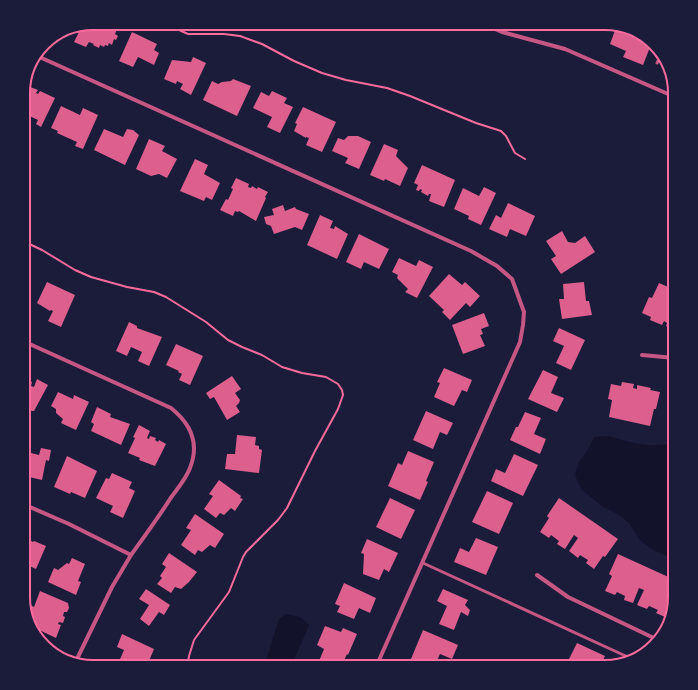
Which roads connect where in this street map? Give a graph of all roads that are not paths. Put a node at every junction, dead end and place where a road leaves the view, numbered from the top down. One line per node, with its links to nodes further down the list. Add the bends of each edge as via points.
1 (497, 30): 5 (street, via 565,49)
2 (41, 58): 11 (street, via 471,251 497,266 512,279 524,312 520,342)
3 (659, 60): 4 (lane)
4 (657, 63)
5 (668, 94)
6 (30, 344): 10 (street, via 171,408 188,426 193,438 190,469)
7 (642, 355): 8 (street)
8 (668, 357)
9 (30, 506): 10 (street)
10 (131, 555): 15 (street, via 112,587)
11 (423, 563): 14 (lane); 16 (street)
12 (537, 575): 13 (street, via 568,598)
13 (653, 638)
14 (626, 656)
15 (78, 658)
16 (379, 660)

